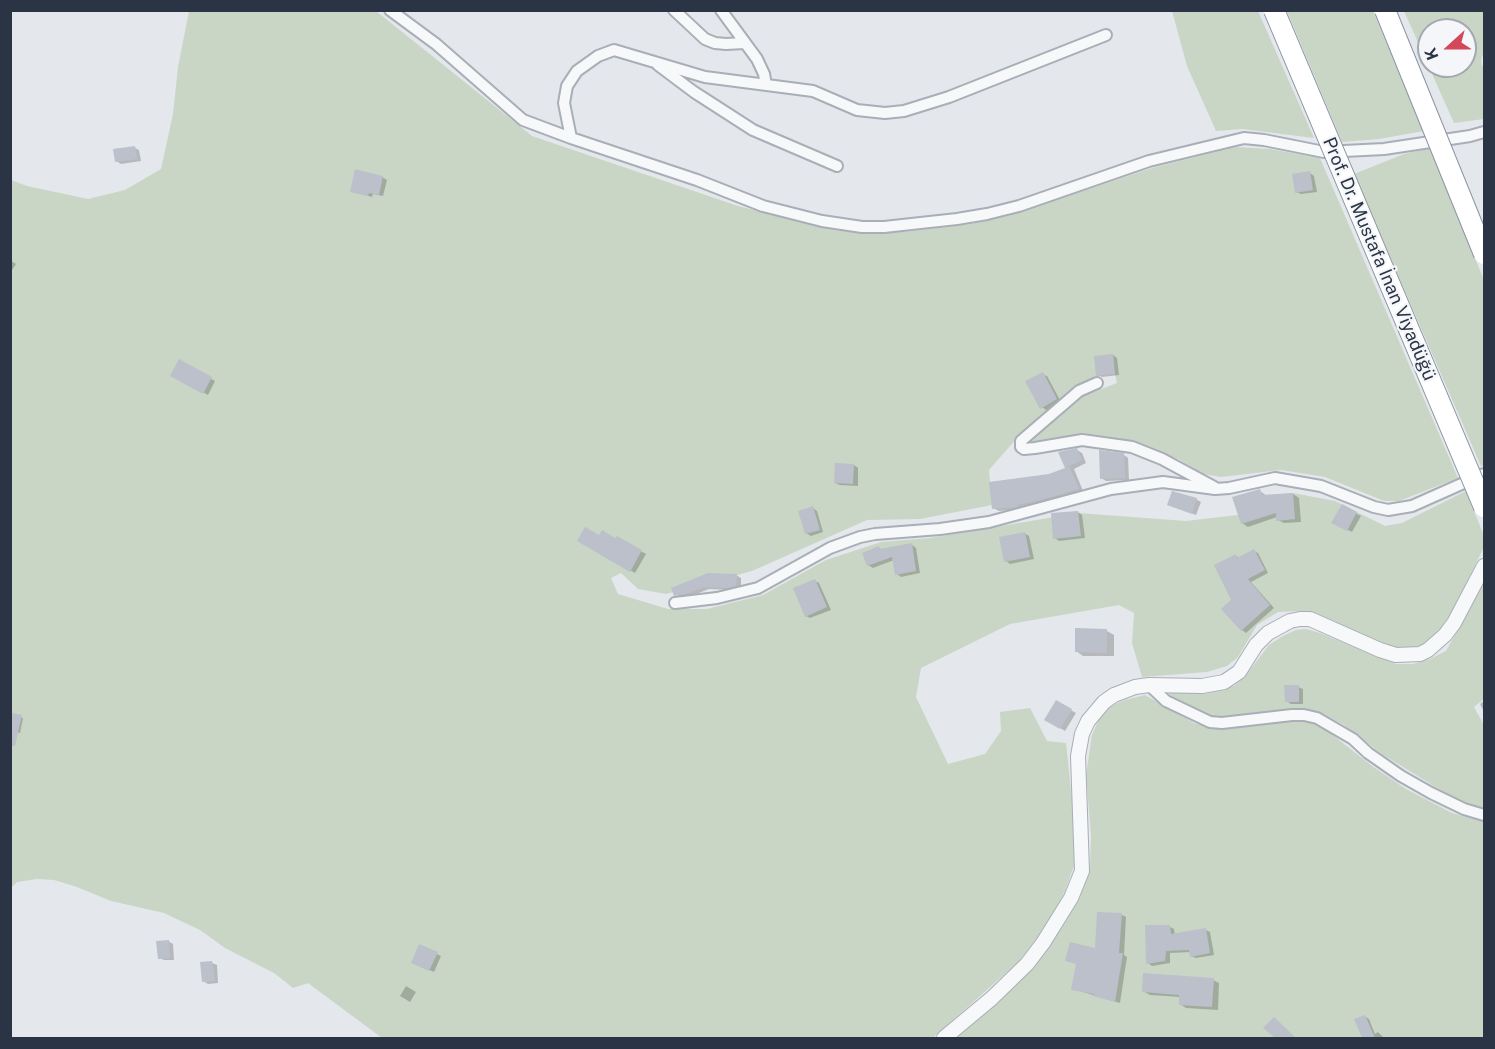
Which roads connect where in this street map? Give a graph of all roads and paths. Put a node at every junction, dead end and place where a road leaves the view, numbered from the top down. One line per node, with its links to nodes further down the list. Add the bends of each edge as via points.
1 (390, 10): 11 (street, via 436,44 523,120)
2 (674, 10): 7 (street, via 705,39 714,43)
3 (721, 10): 7 (street)
4 (1274, 10): 17 (highway, Prof. Dr. Mustafa İnan Viyadüğü, bridge)
5 (1385, 10): 13 (highway, bridge)
6 (1106, 35): 9 (street, via 904,111 857,110 813,91)
7 (744, 43): 9 (street, via 761,66)
8 (652, 60): 9 (street, via 705,77); 11 (street, via 614,50 577,71 567,86 564,103); 12 (street, via 753,130)
9 (766, 85)
10 (1485, 134): 11 (street, via 1384,149 1324,152 1244,138 1149,161 987,214 884,227 841,225 763,206)
11 (571, 138)
12 (837, 166)
13 (1485, 254)
14 (1097, 383): 16 (street, via 1064,404 1021,441 1021,447 1082,440 1132,447)
15 (1485, 474): 16 (street, via 1412,506 1388,510 1321,486 1275,478)
16 (1217, 489): 19 (street, via 1148,483 989,522 875,534 830,548 758,588)
17 (1485, 507)
18 (1485, 566): 20 (street, via 1454,623 1420,654 1380,651 1310,619 1299,619 1268,633 1239,672 1224,681 1202,686)
19 (675, 603)
20 (1149, 685): 21 (street, via 1166,701 1210,722 1292,715 1317,718 1431,794); 22 (street, via 1126,689 1104,702 1082,734 1077,781 1082,871 1071,898 1027,964)
21 (1485, 815)
22 (944, 1038)

